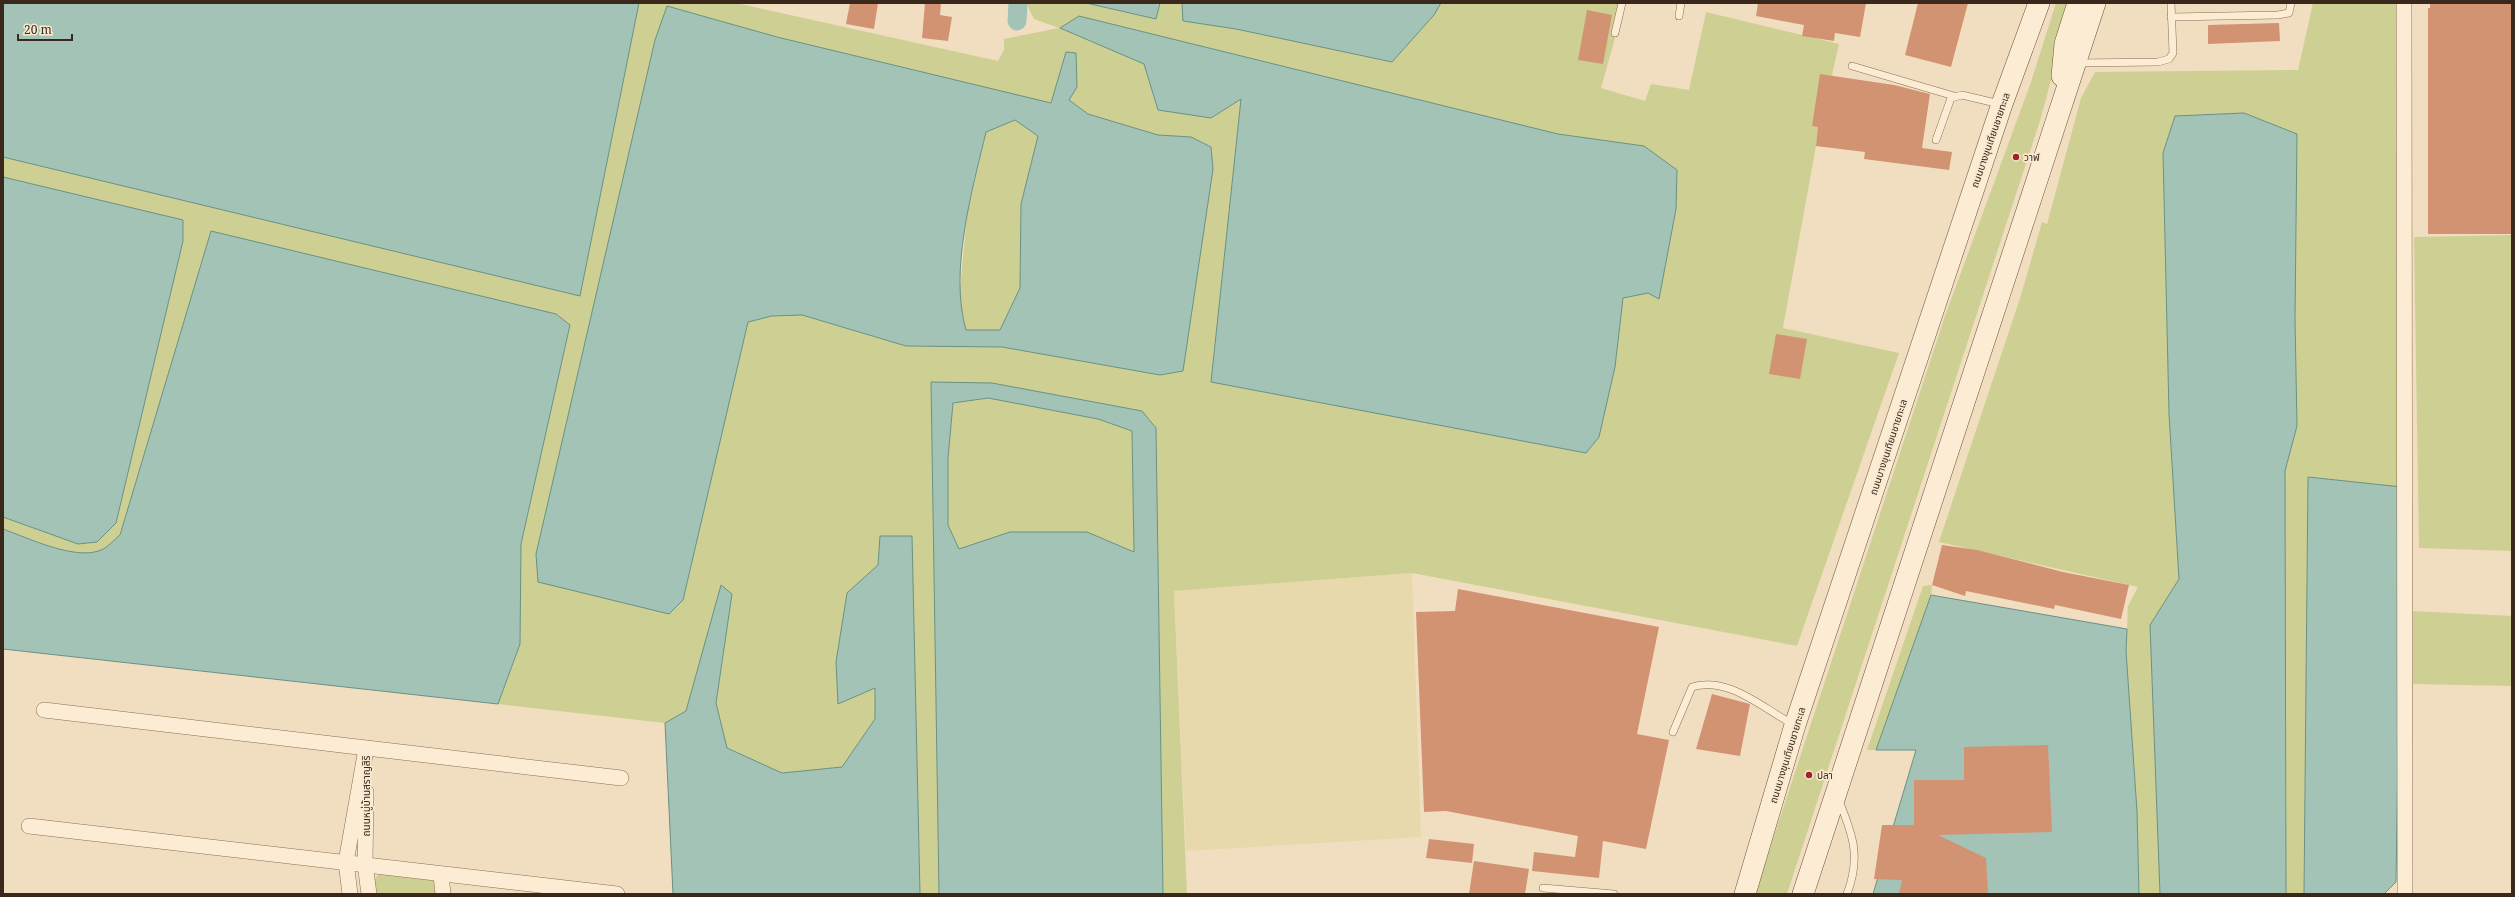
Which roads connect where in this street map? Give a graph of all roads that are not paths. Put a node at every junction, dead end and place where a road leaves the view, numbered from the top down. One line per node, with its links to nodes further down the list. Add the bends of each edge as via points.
1 (1622, 3): 11 (lane)
2 (1681, 3): 9 (lane)
3 (2038, 3): 15 (main road, ถนนบางขุนเทียนชายทะเล)
4 (2078, 3): 16 (main road, via 2065,44)
5 (2095, 3): 12 (main road)
6 (2171, 3): 10 (lane)
7 (2291, 3): 10 (lane, via 2289,13 2278,15)
8 (2404, 3): 37 (street)
9 (1679, 16)
10 (2171, 17): 12 (lane, via 2173,54 2166,60)
11 (1615, 33)
12 (2075, 63): 16 (main road)
13 (1852, 66): 14 (lane)
14 (1954, 96): 15 (lane, via 1972,96); 17 (lane, via 1949,100)
15 (2002, 104): 19 (main road, ถนนบางขุนเทียนชายทะเล)
16 (2057, 117): 23 (main road)
17 (1936, 140)
18 (44, 710): 21 (street)
19 (1795, 725): 20 (lane, via 1730,689 1715,684 1702,684 1692,687); 34 (main road, ถนนบางขุนเทียนชายทะเล)
20 (1673, 732)
21 (366, 749): 22 (street); 25 (street, ถนนหมู่บ้านสราญสิริ); 26 (street, ถนนหมู่บ้านสราญสิริ)
22 (622, 778)
23 (1836, 793): 35 (main road); 36 (lane, via 1852,833 1856,851)
24 (29, 826): 25 (street)
25 (346, 862): 26 (street); 29 (street, ถนนหมู่บ้านสราญสิริ)
26 (365, 864): 27 (street); 30 (street, ถนนหมู่บ้านสราญสิริ)
27 (441, 875): 31 (street); 32 (street)
28 (1543, 888): 33 (lane)
29 (350, 894)
30 (369, 894)
31 (443, 894)
32 (617, 894)
33 (1614, 894)
34 (1745, 894)
35 (1803, 894)
36 (1847, 894)
37 (2405, 894)

